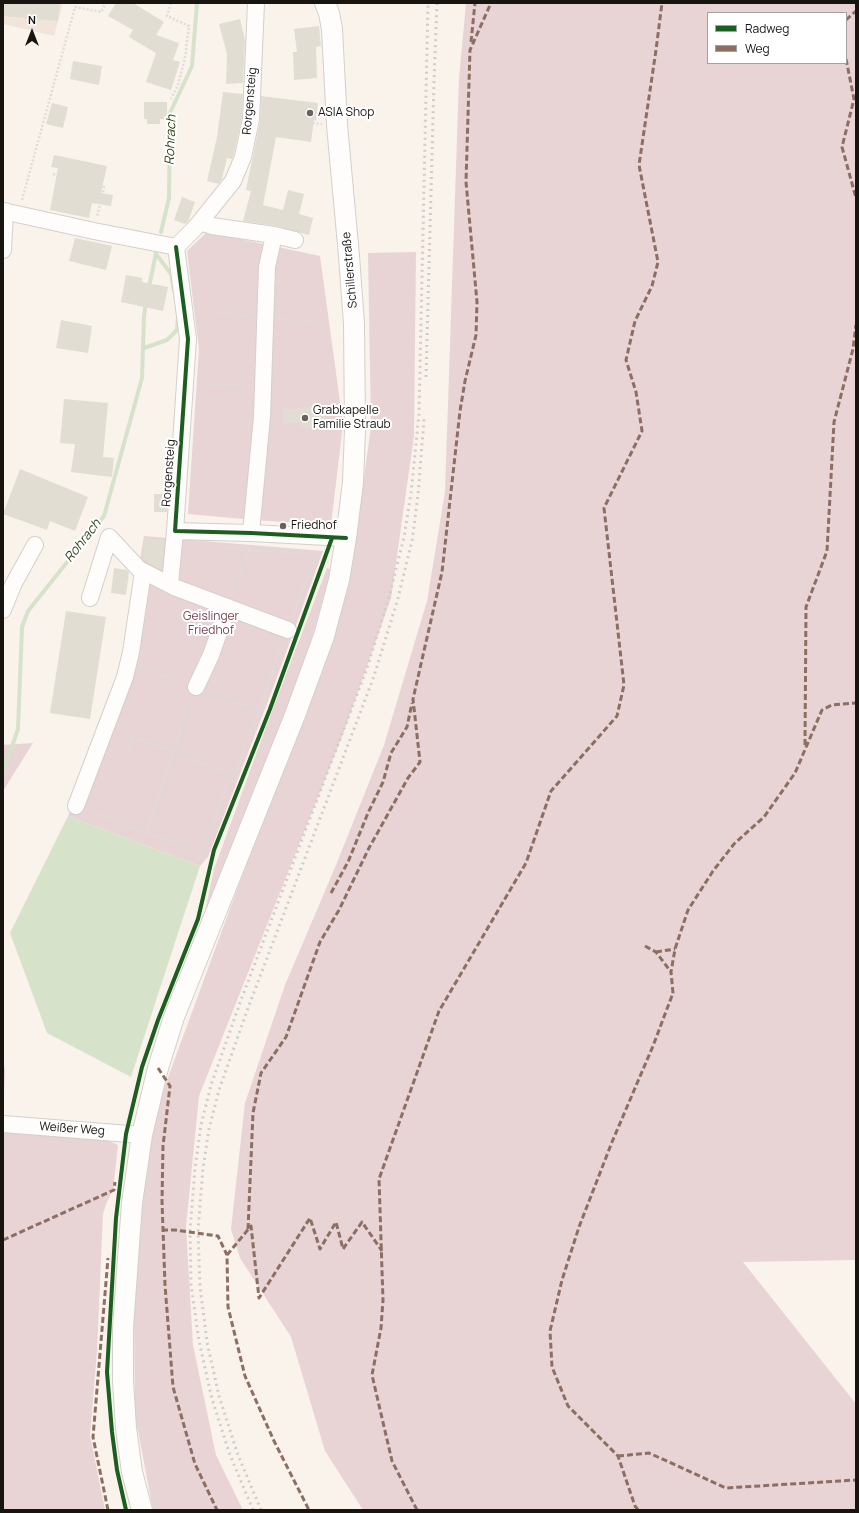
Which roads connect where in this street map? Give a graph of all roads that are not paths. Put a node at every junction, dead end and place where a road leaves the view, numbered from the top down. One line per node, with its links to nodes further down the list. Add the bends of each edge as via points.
1 (256, 3): 4 (street, Rorgensteig, via 248,138 233,181)
2 (325, 3): 11 (main road, Schillerstraße, via 332,29 356,377 353,482)
3 (9, 212): 7 (street); 8 (street)
4 (200, 222): 5 (street); 7 (street, Rorgensteig)
5 (274, 235): 6 (street); 10 (street, via 267,267 264,388)
6 (295, 240)
7 (176, 247): 9 (street, Rorgensteig, via 188,339)
8 (3, 250)
9 (175, 531): 10 (street); 14 (street, Rorgensteig)
10 (251, 532): 11 (street)
11 (339, 538): 22 (main road, Schillerstraße, via 339,580 324,636 174,1018 158,1068)
12 (35, 545): 17 (street, via 13,585)
13 (143, 572): 14 (street); 15 (street, via 109,537); 20 (street, via 125,677)
14 (170, 584): 16 (street)
15 (90, 598)
16 (228, 607): 18 (street); 19 (street, via 211,655)
17 (3, 610)
18 (288, 630)
19 (196, 687)
20 (76, 806)
21 (3, 1124): 22 (street, Weißer Weg)
22 (142, 1135): 23 (main road, Schillerstraße, via 132,1203 123,1328 126,1428 132,1472)
23 (142, 1510)

